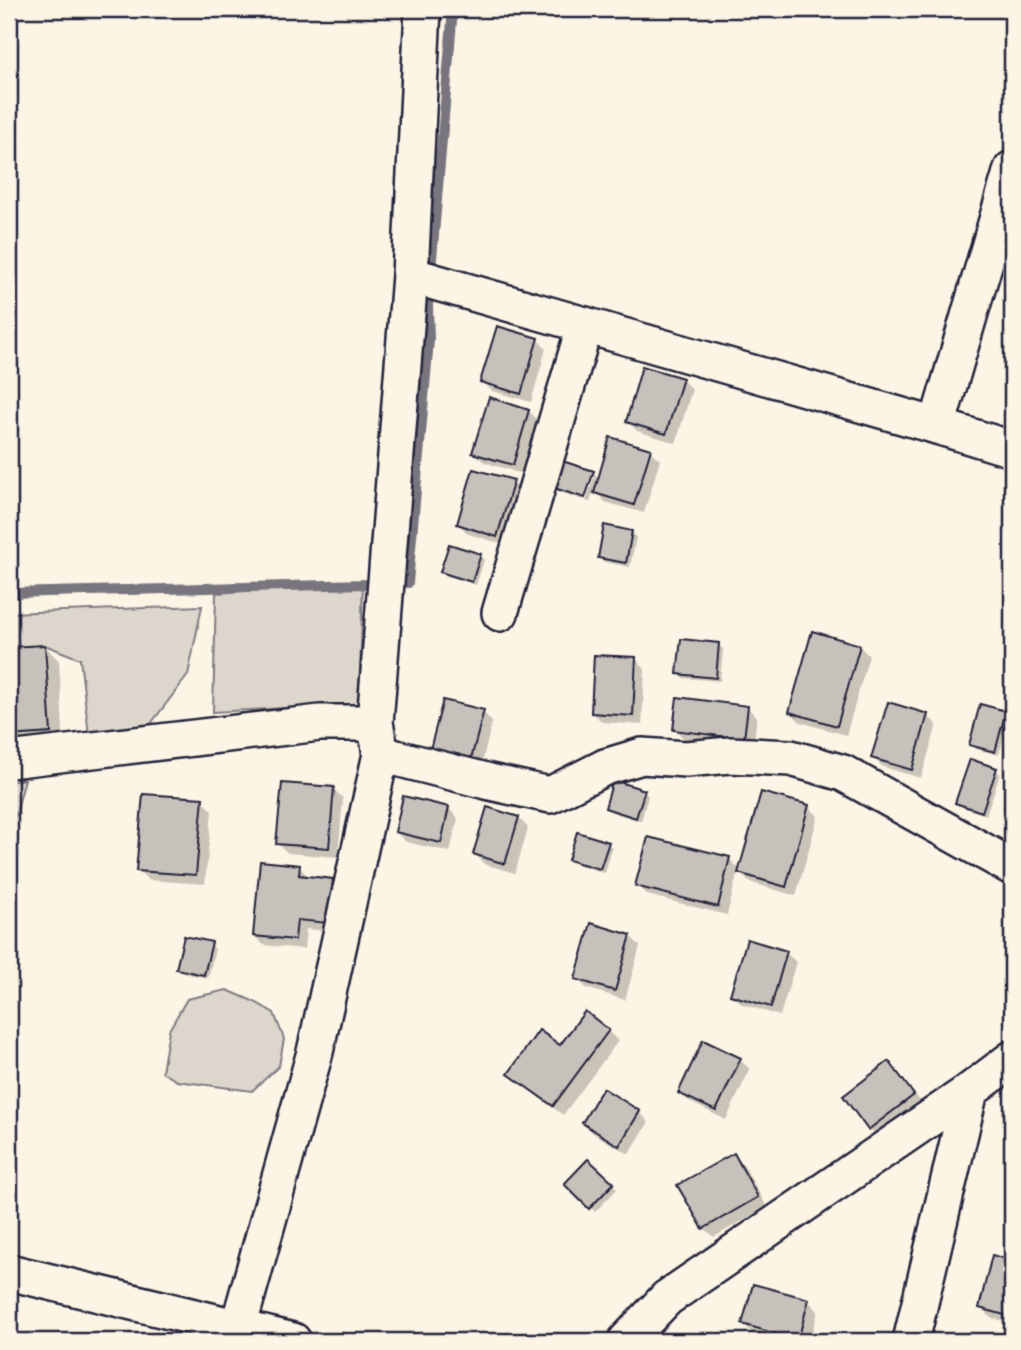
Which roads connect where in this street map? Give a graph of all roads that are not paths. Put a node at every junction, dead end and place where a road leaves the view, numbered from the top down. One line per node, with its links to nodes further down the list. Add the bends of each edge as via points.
1 (424, 9): 3 (street)
2 (1012, 169): 5 (street)
3 (425, 279): 4 (street); 8 (street, via 388,569)
4 (585, 325): 5 (street); 7 (street)
5 (937, 426): 6 (street)
6 (1012, 449)
7 (500, 613)
8 (378, 738): 9 (street, via 320,723); 10 (street, via 489,782 550,794 606,767 642,756 791,758 844,773); 14 (street, via 315,1052)
9 (9, 760)
10 (1012, 867)
11 (1012, 1059): 12 (street)
12 (970, 1091): 16 (street, via 667,1298); 17 (street)
13 (9, 1272): 14 (street)
14 (238, 1328): 15 (street)
15 (292, 1341)
16 (626, 1341)
17 (911, 1341)

